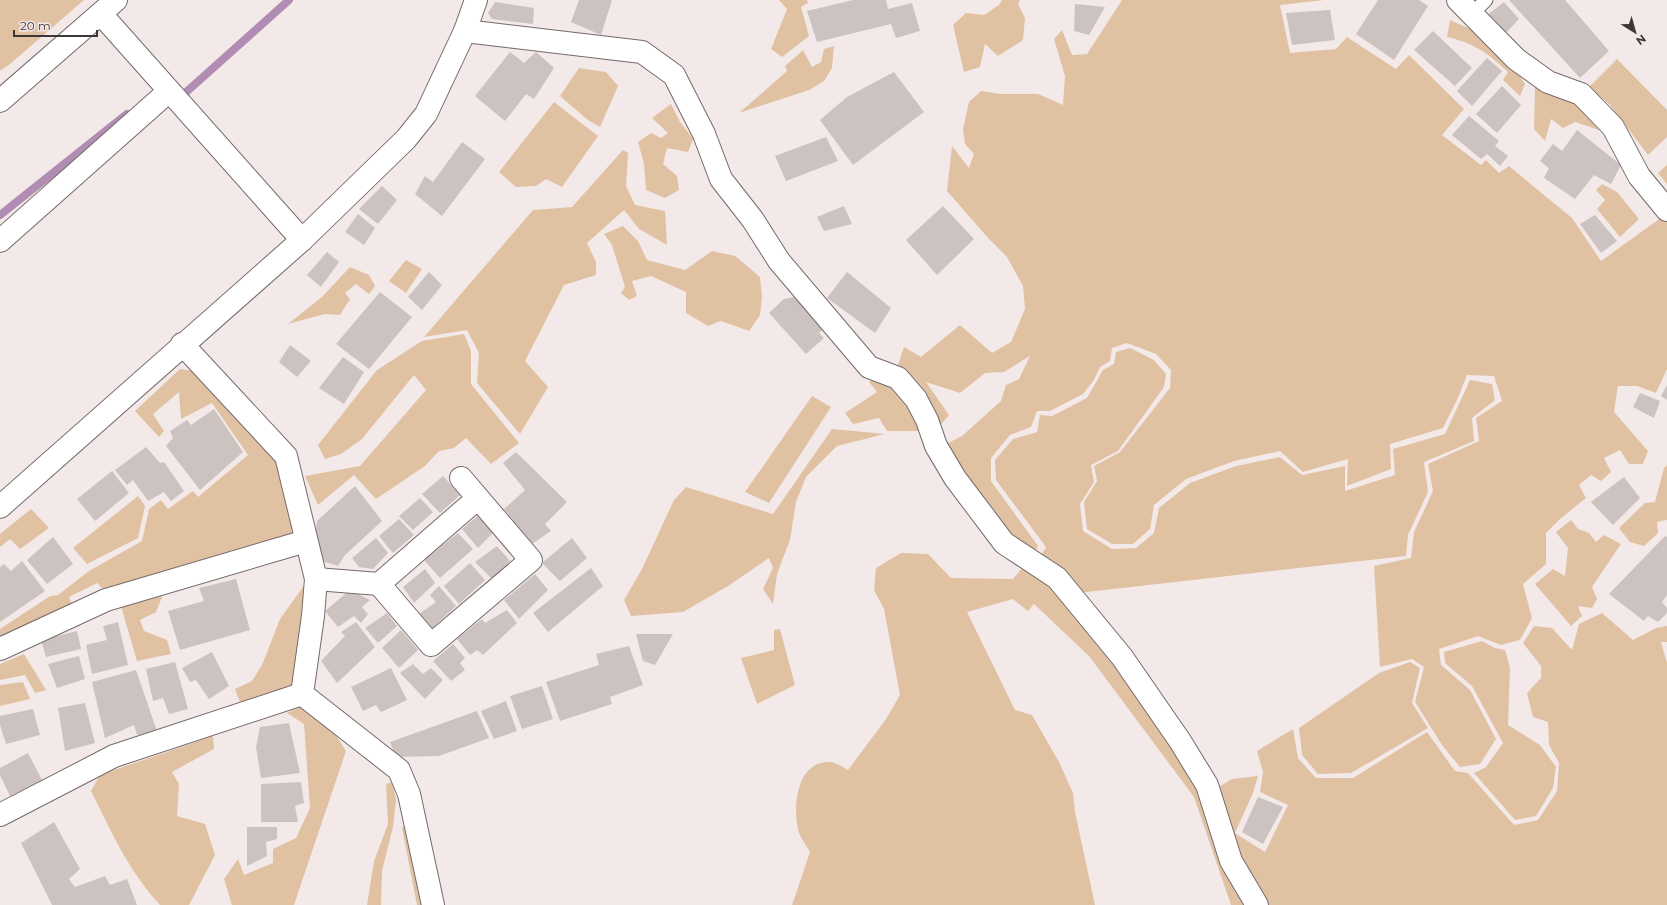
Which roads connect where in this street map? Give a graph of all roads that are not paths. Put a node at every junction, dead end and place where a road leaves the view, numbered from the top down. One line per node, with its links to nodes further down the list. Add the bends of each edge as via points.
1 (476, 0): 4 (street)
2 (1472, 5): 7 (street, via 1516,59 1548,82 1581,94 1613,127 1639,176)
3 (108, 7): 5 (street); 6 (street)
4 (465, 31): 8 (street, via 426,114 406,139); 21 (street, via 642,52 674,75 704,134 721,179 753,220 779,261 869,367 898,378 916,399 936,446 955,478 1004,543 1058,578 1122,657 1207,785 1231,861)
5 (168, 92): 8 (street); 9 (street)
6 (0, 101)
7 (1667, 210)
8 (302, 240): 10 (street)
9 (0, 241)
10 (182, 344): 13 (street); 14 (street, via 286,456)
11 (461, 478): 12 (street)
12 (478, 498): 16 (street); 16 (street, via 531,560 431,644)
13 (0, 507)
14 (306, 541): 15 (street); 17 (street, via 106,600)
15 (316, 579): 16 (street); 18 (street)
16 (379, 584)
17 (0, 649)
18 (302, 694): 19 (street, via 114,756); 20 (street, via 399,770 409,794)
19 (0, 815)
20 (433, 905)
21 (1257, 905)

